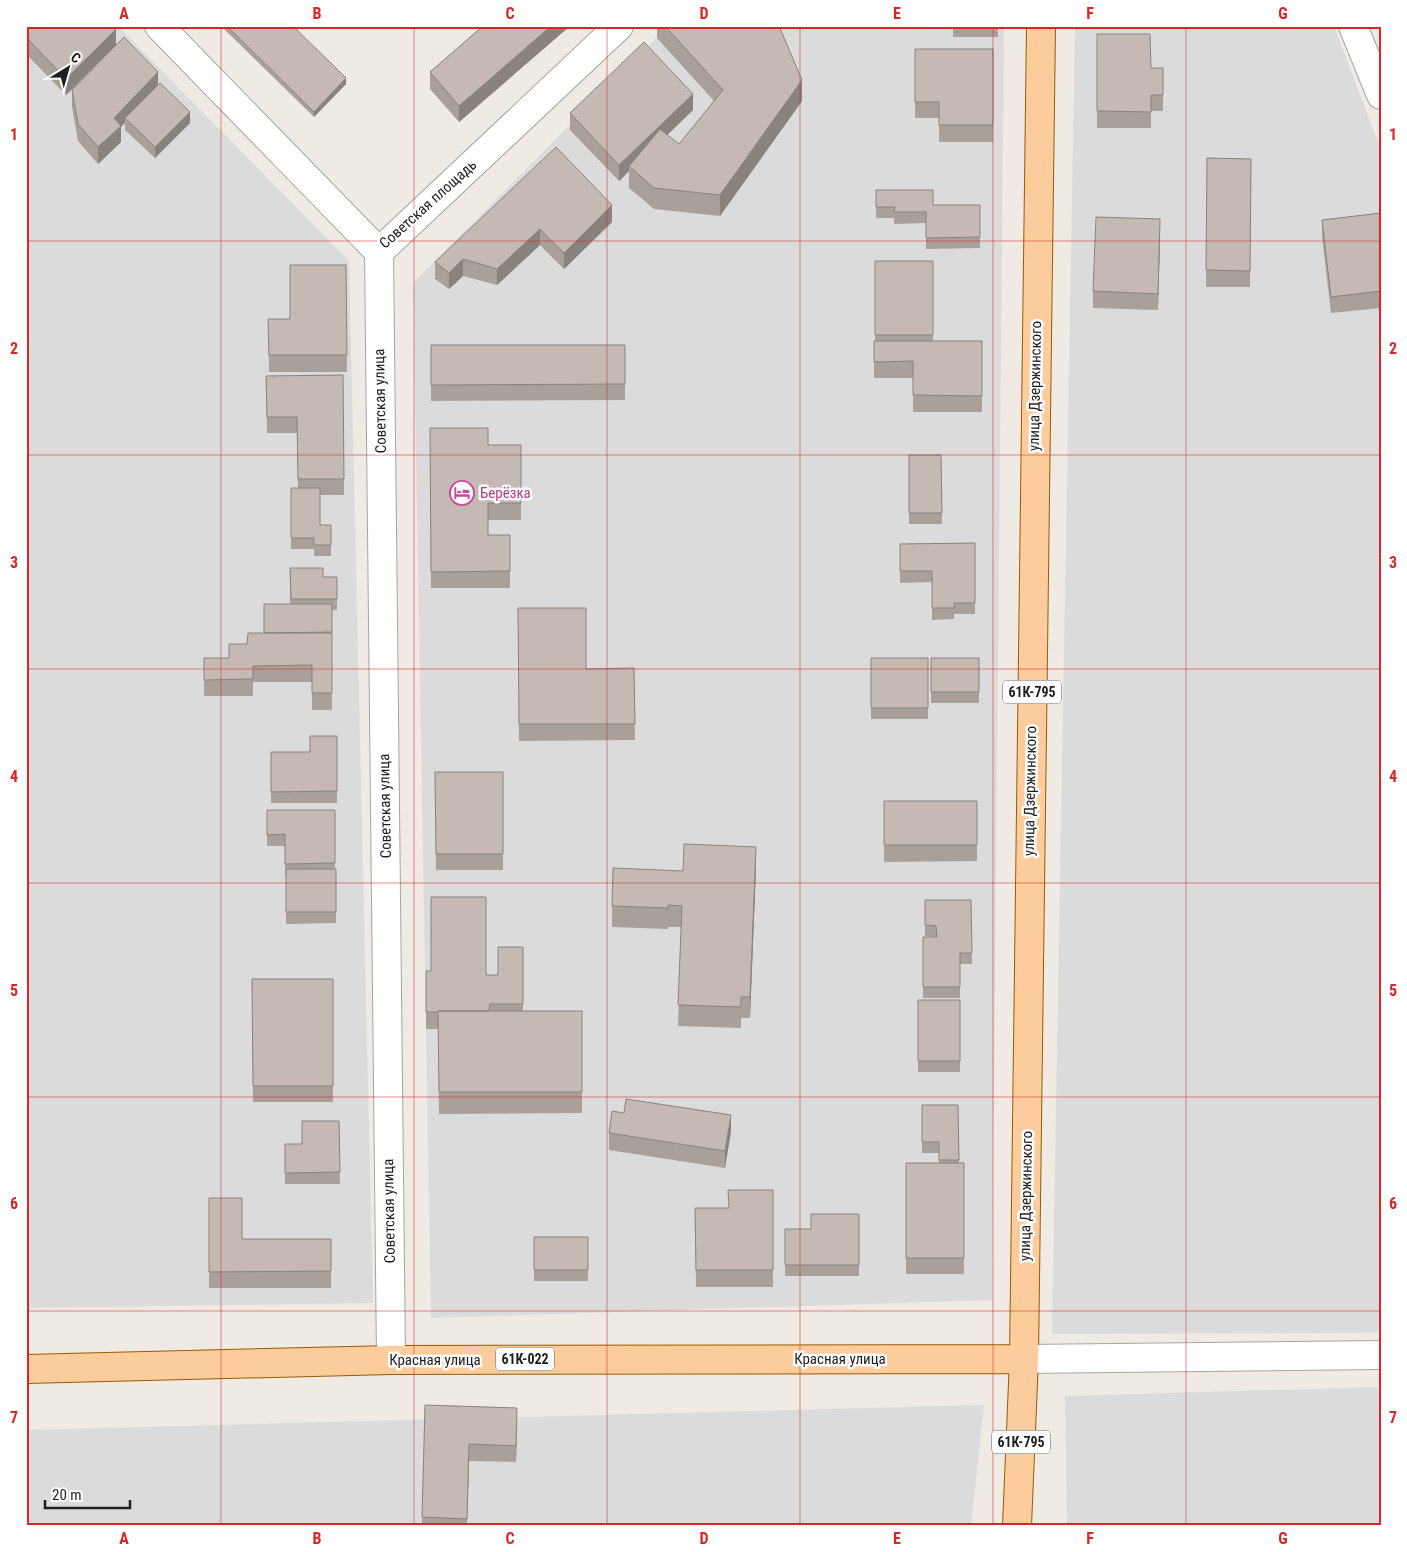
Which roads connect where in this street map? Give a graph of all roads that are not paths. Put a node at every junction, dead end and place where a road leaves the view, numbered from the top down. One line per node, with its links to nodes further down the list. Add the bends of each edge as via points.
1 (159, 26): 6 (street, Советская площадь)
2 (619, 26): 6 (street, Советская площадь)
3 (1041, 26): 8 (main road, улица Дзержинского / 61К-795)
4 (1353, 26): 5 (street)
5 (1381, 95)
6 (378, 252): 9 (street, Советская улица)
7 (1381, 1355): 8 (street)
8 (1024, 1358): 9 (main road, Красная улица / 61К-022); 11 (main road, улица Дзержинского / 61К-795)
9 (391, 1360): 10 (main road, Красная улица / 61К-022)
10 (26, 1369)
11 (1017, 1526)

